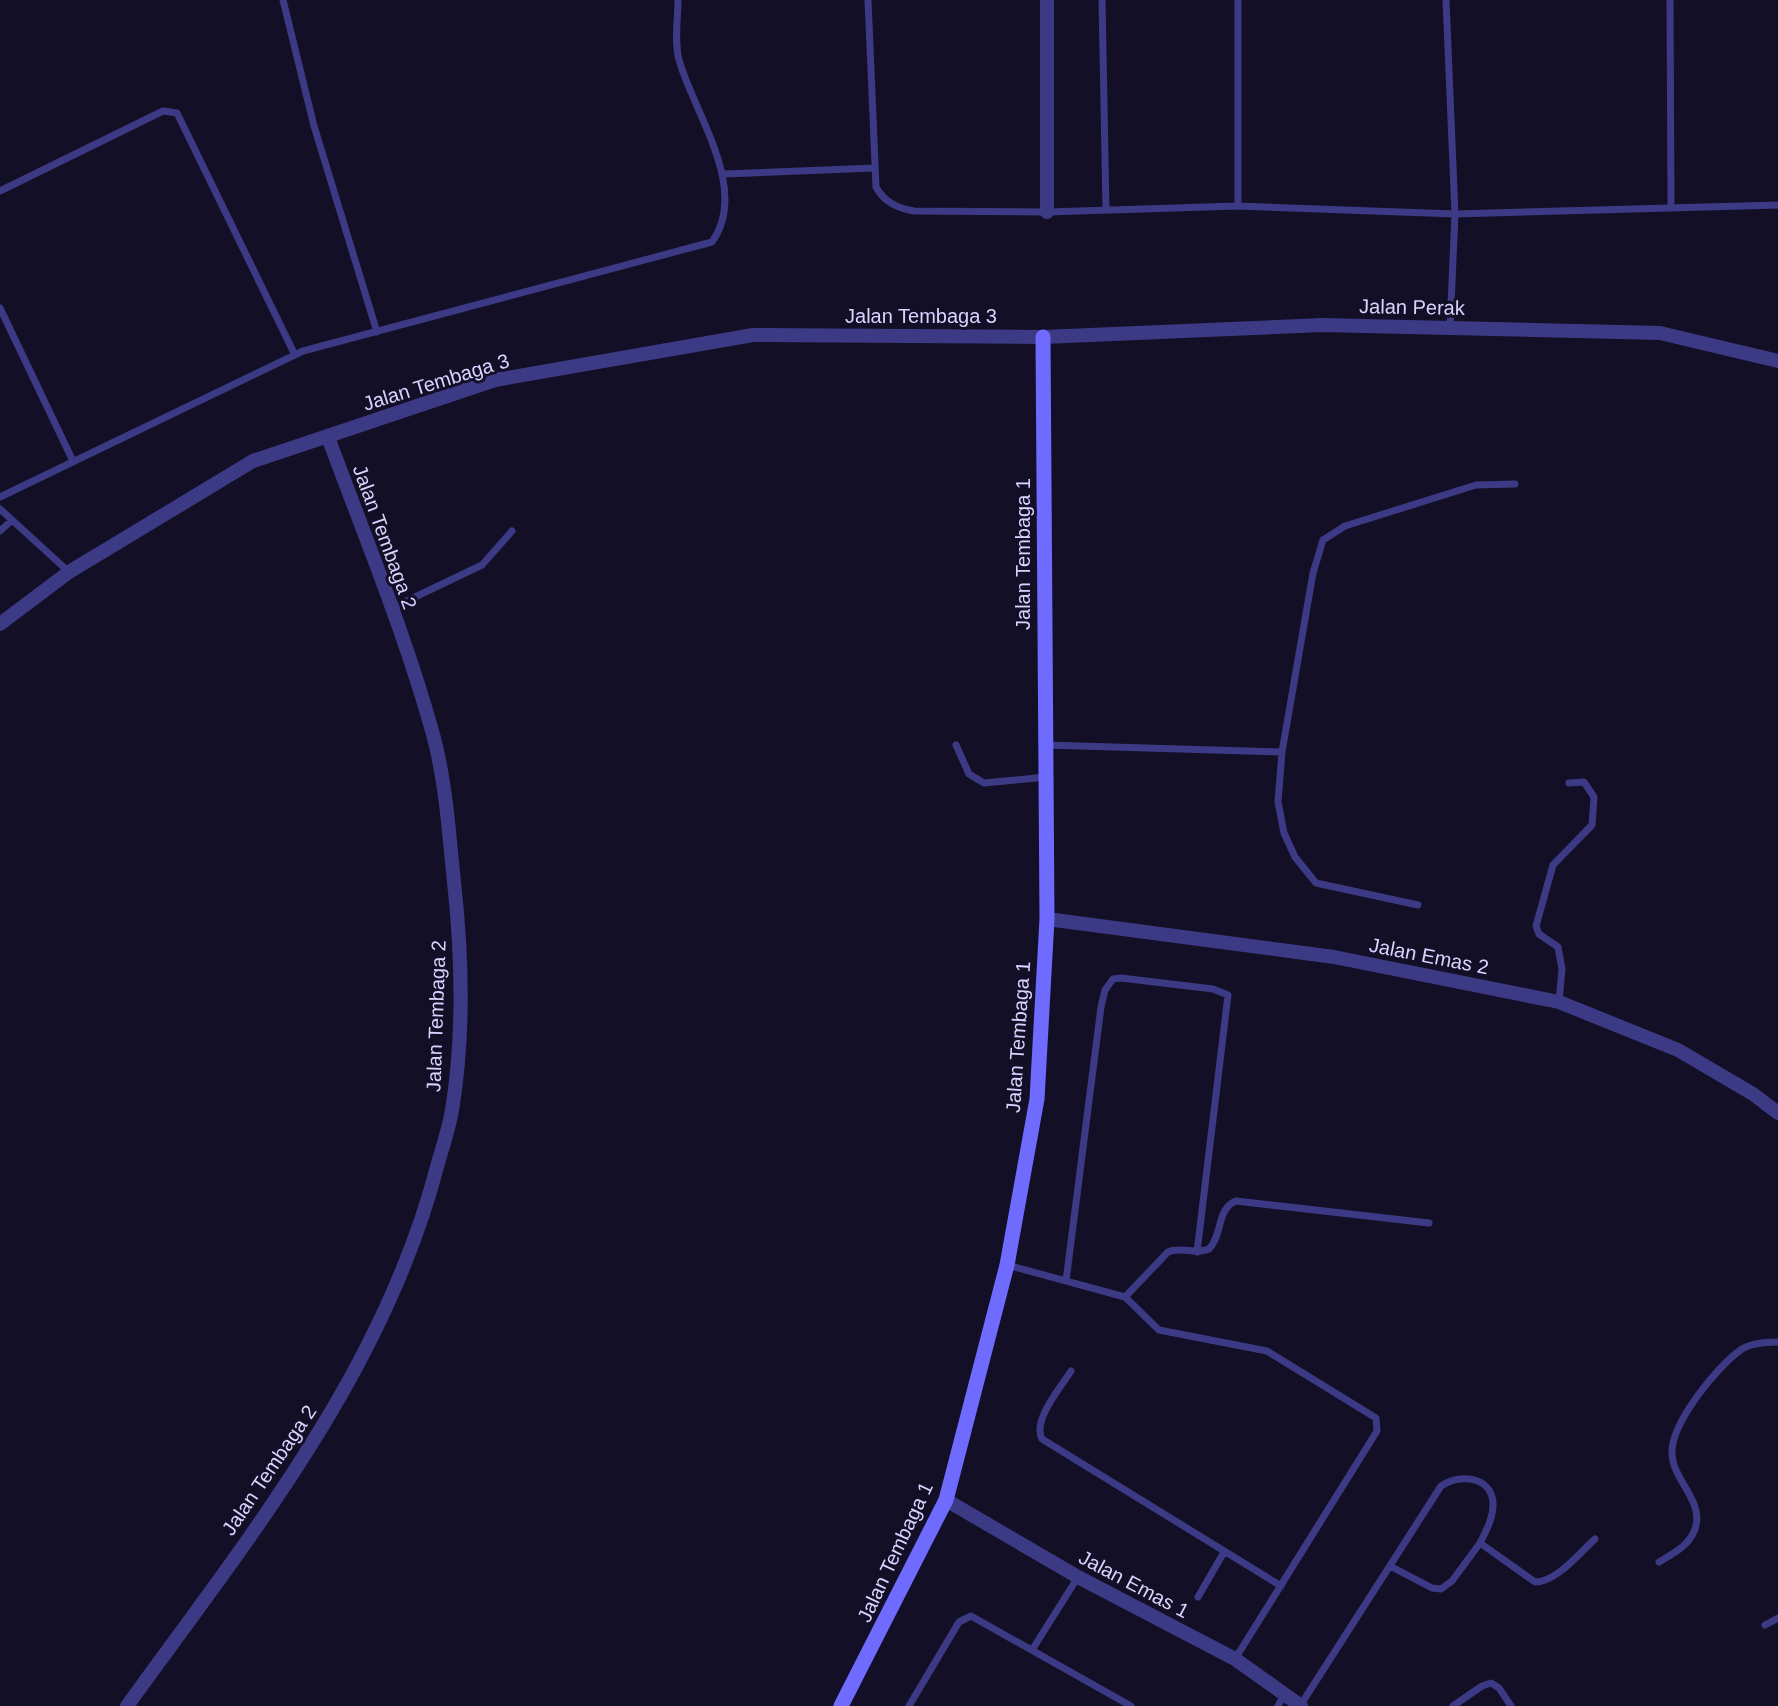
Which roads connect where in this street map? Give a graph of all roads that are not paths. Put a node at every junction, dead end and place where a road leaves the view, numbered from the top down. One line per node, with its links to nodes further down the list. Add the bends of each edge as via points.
1 (284, 0): 20 (lane, via 314,126)
2 (678, 0): 10 (lane, via 678,58)
3 (868, 0): 9 (lane)
4 (1047, 0): 16 (street)
5 (1102, 0): 15 (lane)
6 (1238, 0): 13 (lane)
7 (1446, 0): 17 (lane)
8 (1670, 0): 14 (lane)
9 (874, 168): 10 (lane); 16 (lane, via 880,194 900,209)
10 (724, 174): 20 (lane, via 723,227 712,242)
11 (0, 191): 22 (lane, via 163,111 177,113)
12 (1778, 205): 14 (lane)
13 (1238, 206): 15 (lane); 17 (lane)
14 (1671, 208): 17 (lane)
15 (1106, 210): 16 (lane)
16 (1047, 212)
17 (1455, 214): 19 (lane)
18 (0, 309): 25 (lane)
19 (1450, 328): 21 (street, Jalan Perak, via 1322,325); 23 (street, Jalan Perak, via 1660,333)
20 (377, 332): 22 (lane)
21 (1042, 337): 24 (street, Jalan Tembaga 3, via 753,335 495,380); 36 (street, Jalan Tembaga 1)
22 (295, 355): 25 (lane)
23 (1778, 361)
24 (328, 437): 32 (street, Jalan Tembaga 3, via 253,461); 33 (street, Jalan Tembaga 2)
25 (73, 461): 27 (lane)
26 (1515, 484): 37 (lane, via 1476,485 1345,526 1323,540 1313,573)
27 (0, 497)
28 (0, 509): 29 (lane)
29 (11, 520): 30 (lane); 32 (lane)
30 (0, 531)
31 (513, 531): 33 (lane, via 482,565)
32 (69, 572): 34 (street, Jalan Tembaga 3)
33 (392, 608): 65 (street, Jalan Tembaga 2, via 434,740 445,801 458,928 460,1015 452,1110 425,1216 393,1298 354,1374 299,1467)
34 (0, 624)
35 (956, 745): 38 (lane, via 969,774 984,783)
36 (1046, 745): 37 (lane); 38 (street, Jalan Tembaga 1)
37 (1282, 752): 40 (lane, via 1278,801 1284,833 1295,857 1316,884)
38 (1046, 777): 41 (street, Jalan Tembaga 1)
39 (1569, 783): 42 (lane, via 1584,782 1594,797 1592,825 1553,865 1536,926 1539,934 1558,947 1562,969)
40 (1418, 905)
41 (1047, 919): 42 (street, Jalan Emas 2, via 1334,957); 46 (street, Jalan Tembaga 1, via 1037,1099)
42 (1559, 1002): 43 (street, Jalan Emas 2, via 1678,1050)
43 (1778, 1113)
44 (1429, 1223): 45 (lane, via 1236,1201 1226,1208 1214,1245)
45 (1197, 1252): 47 (lane, via 1228,995 1213,988 1113,979 1105,990 1101,1007); 48 (lane, via 1168,1252)
46 (1007, 1265): 47 (lane); 51 (street, Jalan Tembaga 1)
47 (1066, 1281): 48 (lane)
48 (1125, 1297): 58 (lane, via 1159,1330 1267,1351 1376,1418 1377,1431)
49 (1778, 1342): 55 (lane, via 1743,1349 1709,1381 1674,1436 1674,1469 1696,1507 1696,1528 1685,1546)
50 (1071, 1371): 54 (lane, via 1047,1406 1039,1431 1042,1439)
51 (946, 1500): 57 (street, Jalan Emas 1); 66 (street, Jalan Tembaga 1)
52 (1595, 1539): 53 (lane, via 1563,1569 1540,1582 1531,1580)
53 (1480, 1543): 56 (lane, via 1452,1581 1441,1589 1431,1588); 56 (lane, via 1492,1515 1493,1501 1479,1482 1458,1477 1441,1486)
54 (1224, 1552): 58 (lane); 59 (lane)
55 (1659, 1562)
56 (1390, 1566): 70 (lane)
57 (1078, 1577): 62 (lane); 63 (street, Jalan Emas 1)
58 (1281, 1586): 63 (lane)
59 (1198, 1597)
60 (1778, 1618): 61 (lane)
61 (1765, 1625)
62 (1032, 1650): 67 (lane, via 976,1617 966,1616); 68 (lane)
63 (1235, 1659): 64 (street, Jalan Emas 1)
64 (1285, 1693): 69 (lane); 70 (street, Jalan Emas 1)
65 (127, 1706)
66 (841, 1706)
67 (909, 1706)
68 (1131, 1706)
69 (1278, 1706)
70 (1300, 1706)
71 (1453, 1706): 72 (lane, via 1491,1683)
72 (1511, 1706)

